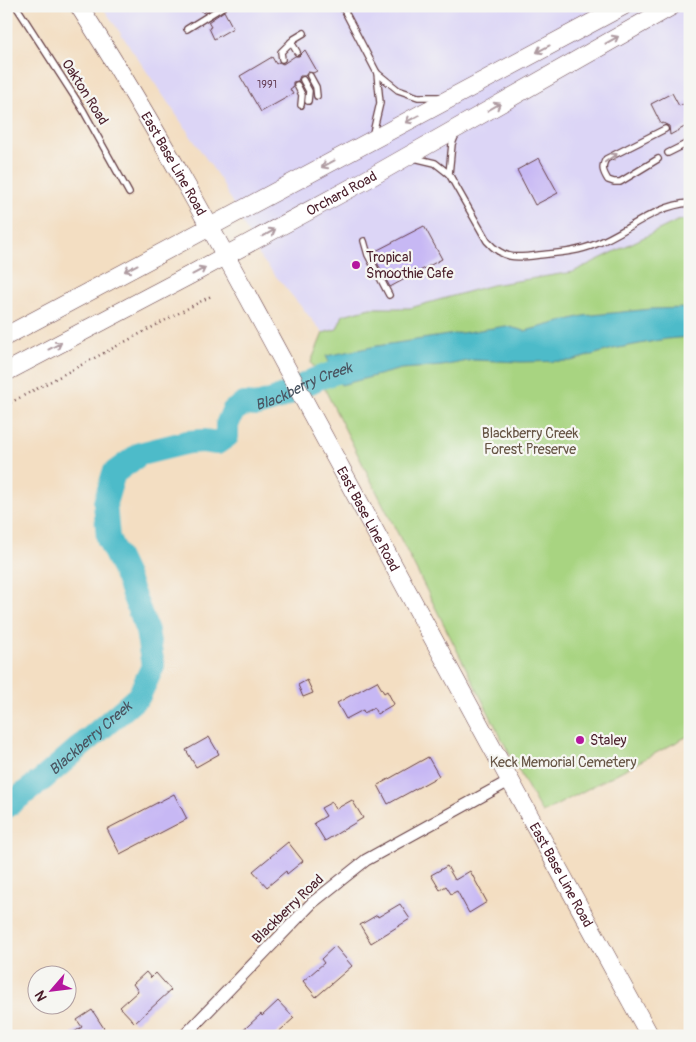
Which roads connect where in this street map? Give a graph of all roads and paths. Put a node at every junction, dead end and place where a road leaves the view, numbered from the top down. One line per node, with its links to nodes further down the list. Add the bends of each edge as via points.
1 (16, 6): 30 (lane, Oakton Road, via 83,110)
2 (79, 6): 32 (main road, East Base Line Road)
3 (224, 6): 7 (lane)
4 (342, 6): 14 (lane)
5 (623, 6): 19 (main road, one-way to 19)
6 (672, 6): 22 (main road, Orchard Road, one-way to 6)
7 (187, 28)
8 (304, 33): 9 (lane)
9 (291, 42): 10 (lane); 11 (lane)
10 (286, 47): 12 (lane); 13 (lane)
11 (297, 52)
12 (289, 56)
13 (282, 59)
14 (377, 72): 19 (lane, via 398,90 418,97); 24 (lane, via 380,103)
15 (310, 76): 18 (lane)
16 (303, 80): 20 (lane, via 308,90)
17 (296, 85): 21 (lane, via 302,95)
18 (317, 96)
19 (454, 97): 24 (main road, one-way to 24)
20 (308, 101)
21 (301, 105)
22 (466, 123): 27 (main road, Orchard Road); 29 (lane, via 452,144)
23 (665, 129): 28 (lane, one-way to 23, via 620,182 608,180 603,169 606,159)
24 (371, 141): 32 (main road, one-way to 32)
25 (690, 142): 26 (lane)
26 (668, 153)
27 (406, 157): 29 (lane, via 435,163); 34 (main road, Orchard Road, one-way to 27)
28 (658, 159)
29 (449, 174): 31 (lane, via 495,250 516,258 572,252 596,244 672,206)
30 (129, 193)
31 (690, 203)
32 (210, 227): 34 (main road, East Base Line Road); 37 (main road, one-way to 37)
33 (364, 241): 35 (lane)
34 (226, 256): 38 (main road, Orchard Road, one-way to 34); 40 (main road, East Base Line Road)
35 (389, 295)
36 (211, 296): 39 (path)
37 (6, 336)
38 (6, 372)
39 (6, 405)
40 (509, 781): 41 (street, Blackberry Road, via 366,860 312,903); 42 (main road, East Base Line Road)
41 (184, 1036)
42 (650, 1036)

